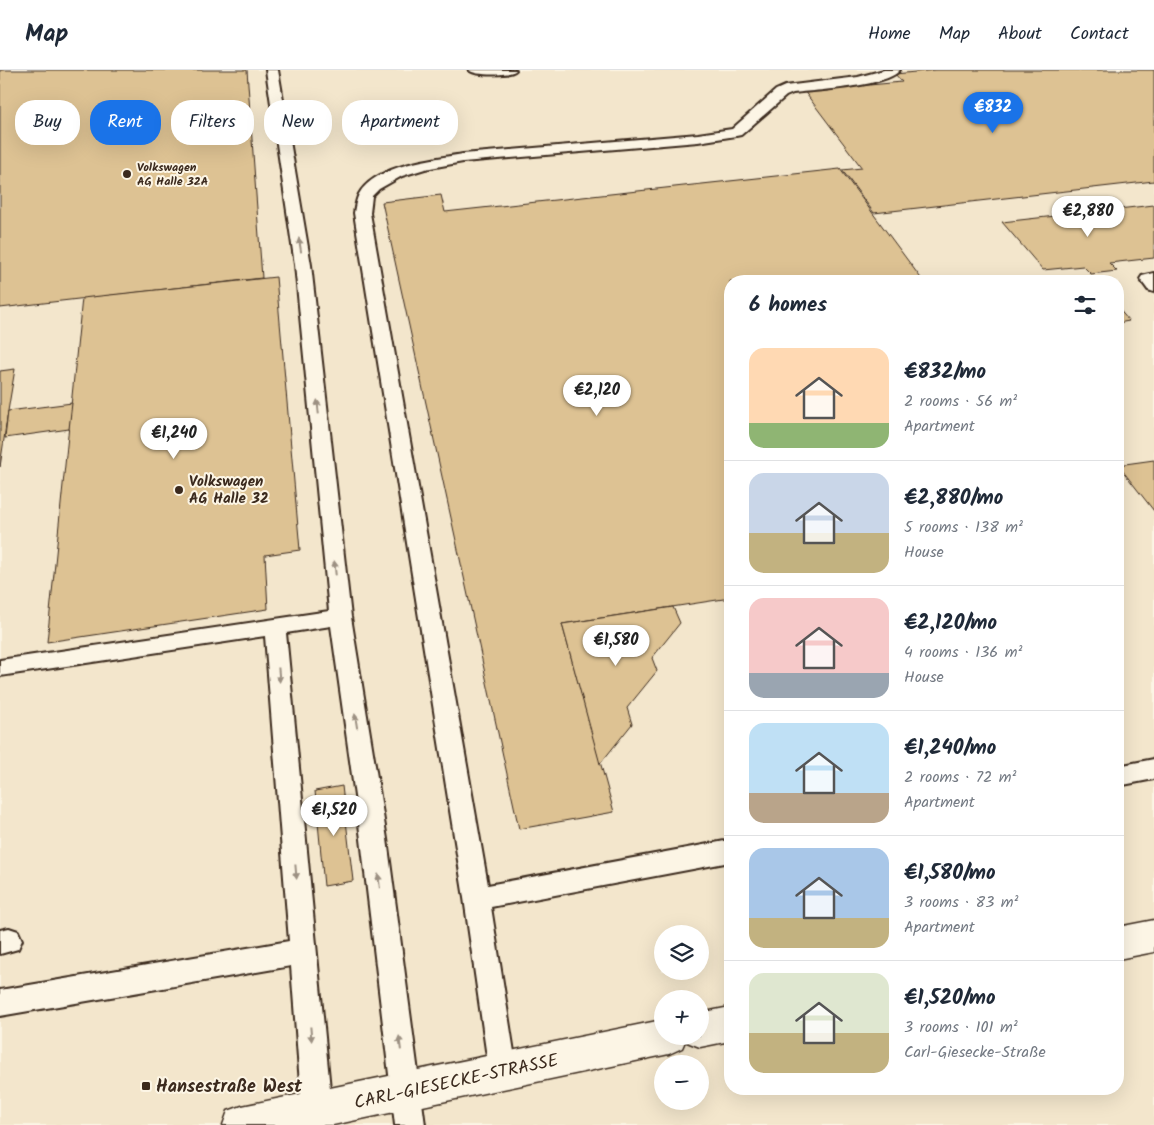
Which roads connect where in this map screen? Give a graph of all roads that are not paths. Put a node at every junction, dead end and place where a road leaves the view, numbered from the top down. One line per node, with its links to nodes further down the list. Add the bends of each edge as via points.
1 (272, 70): 7 (lane, one-way to 1, via 303,265)
2 (475, 70): 3 (lane)
3 (510, 70)
4 (894, 70): 13 (lane, via 863,80 790,89 736,132 463,158 387,176 365,194 362,213)
5 (1154, 278): 6 (lane, via 1148,279)
6 (1154, 287)
7 (340, 617): 8 (lane); 22 (lane, one-way to 7, via 374,839)
8 (275, 626): 9 (lane); 16 (lane, one-way to 16)
9 (0, 668)
10 (1154, 769): 11 (lane)
11 (1124, 775)
12 (724, 852): 13 (lane)
13 (477, 898): 21 (lane)
14 (1154, 936): 15 (street)
15 (1124, 942)
16 (304, 951): 17 (lane); 23 (lane, one-way to 23)
17 (0, 1003)
18 (724, 1025): 19 (street)
19 (709, 1028)
20 (654, 1039): 21 (street, CARL-GIESECKE-STRASSE)
21 (502, 1071): 22 (street, CARL-GIESECKE-STRASSE)
22 (408, 1108): 23 (street, CARL-GIESECKE-STRASSE)
23 (317, 1110): 24 (street, CARL-GIESECKE-STRASSE)
24 (242, 1125)

